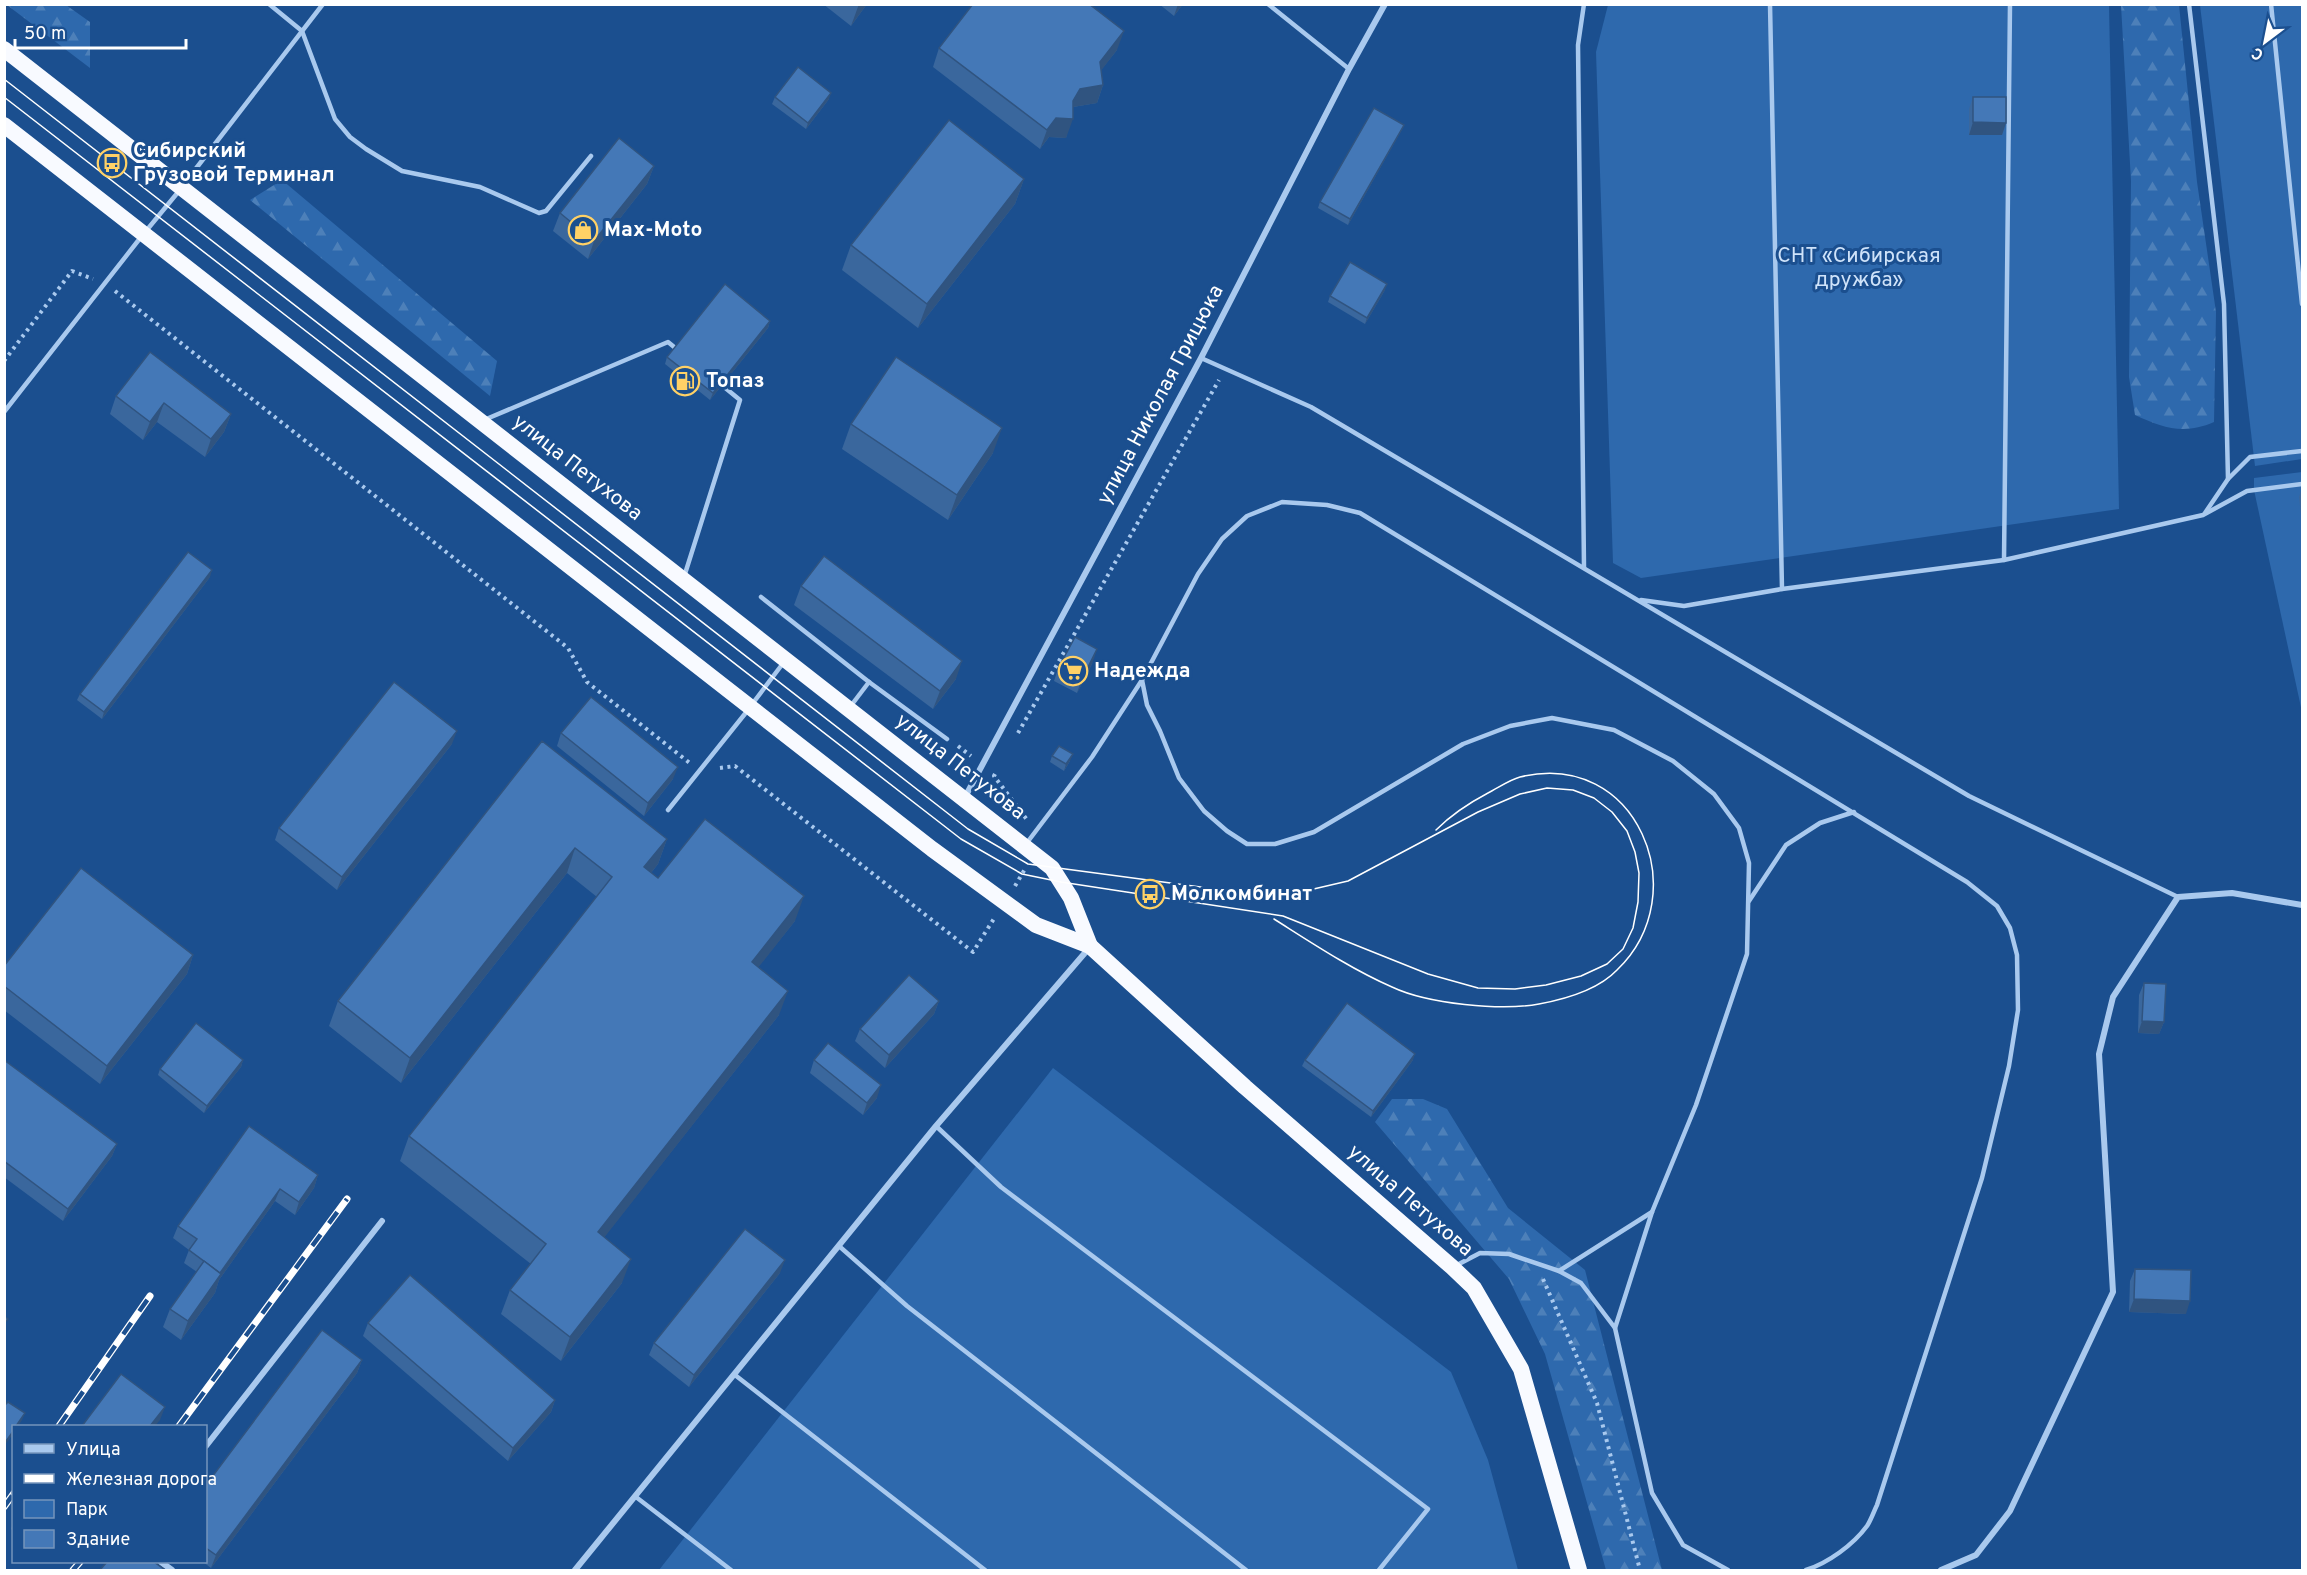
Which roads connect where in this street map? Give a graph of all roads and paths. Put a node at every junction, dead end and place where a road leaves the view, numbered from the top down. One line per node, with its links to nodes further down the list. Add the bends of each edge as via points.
1 (269, 4): 10 (lane)
2 (323, 4): 10 (lane)
3 (1268, 4): 12 (lane)
4 (1385, 4): 12 (street, улица Николая Грицюка)
5 (1584, 4): 30 (lane, via 1578,45)
6 (1770, 4): 32 (lane)
7 (2010, 4): 29 (lane)
8 (2189, 4): 26 (lane, via 2224,304)
9 (2271, 4): 18 (lane)
10 (303, 31): 14 (lane, via 335,119 350,137 402,171 480,187 539,213 546,211); 15 (lane)
11 (4, 49): 15 (highway, улица Петухова)
12 (1349, 69): 20 (street, улица Николая Грицюка)
13 (4, 126): 16 (highway, улица Петухова)
14 (591, 156)
15 (181, 187): 16 (lane); 24 (highway, улица Петухова)
16 (144, 234): 23 (lane); 38 (highway, улица Петухова)
17 (72, 271): 21 (path)
18 (2302, 304)
19 (686, 357): 24 (lane, via 668,342)
20 (1201, 358): 30 (lane, via 1311,407); 41 (street, улица Николая Грицюка)
21 (4, 361)
22 (713, 378): 31 (lane, via 740,400)
23 (4, 412)
24 (481, 422): 31 (highway, улица Петухова)
25 (2302, 451): 26 (lane, via 2250,457)
26 (2228, 479): 28 (lane)
27 (2302, 484): 28 (lane, via 2247,491)
28 (2204, 515): 29 (lane)
29 (2004, 560): 32 (lane)
30 (1584, 567): 34 (lane)
31 (683, 579): 35 (highway, улица Петухова)
32 (1782, 589): 34 (lane, via 1684,606)
33 (761, 597): 37 (lane)
34 (1639, 599): 45 (lane, via 1969,796)
35 (786, 660): 38 (lane); 39 (highway, улица Петухова)
36 (1142, 680): 43 (lane, via 1198,574 1222,540 1247,516 1282,502 1327,505 1360,513 1389,529); 44 (lane, via 1092,757); 46 (lane, via 1147,705 1179,778 1204,810 1246,844 1275,844 1314,832 1463,744 1510,726 1552,718 1614,730 1673,760 1714,794 1739,828 1749,862)
37 (869, 682): 39 (lane); 40 (lane)
38 (749, 707): 42 (lane); 48 (highway, улица Петухова, via 1004,903 1036,925)
39 (849, 709): 41 (highway, улица Петухова)
40 (947, 739)
41 (964, 799): 44 (highway, улица Петухова)
42 (668, 810)
43 (1854, 812): 46 (lane, via 1820,823 1786,845); 68 (lane, via 1966,882 1997,906 2010,928 2017,955 2018,1010 1982,1178 1877,1504 1868,1525 1846,1547)
44 (1025, 846): 48 (highway, улица Петухова, via 1052,868 1071,898)
45 (2178, 897): 47 (street, via 2232,893); 69 (street, via 2113,997 2099,1054 2112,1292 2010,1511 1976,1555)
46 (1749, 901): 50 (lane, via 1747,954 1696,1105)
47 (2302, 905)
48 (1090, 946): 49 (street); 54 (highway, улица Петухова)
49 (936, 1126): 52 (street); 64 (lane, via 1001,1187 1428,1509)
50 (1652, 1212): 55 (lane); 56 (lane)
51 (382, 1221): 58 (street)
52 (839, 1246): 57 (street); 63 (lane, via 908,1306)
53 (1536, 1263): 54 (lane, via 1509,1254 1480,1253); 55 (lane); 66 (path, via 1597,1403)
54 (1452, 1267): 65 (highway, улица Петухова, via 1474,1288 1521,1369)
55 (1558, 1271): 56 (lane, via 1581,1282)
56 (1615, 1328): 67 (lane, via 1652,1493 1683,1545)
57 (735, 1375): 59 (street); 62 (lane)
58 (207, 1445)
59 (636, 1497): 60 (street); 61 (lane)
60 (575, 1570)
61 (731, 1570)
62 (985, 1570)
63 (1245, 1570)
64 (1379, 1570)
65 (1579, 1570)
66 (1640, 1570)
67 (1728, 1570)
68 (1806, 1570)
69 (1941, 1570)

